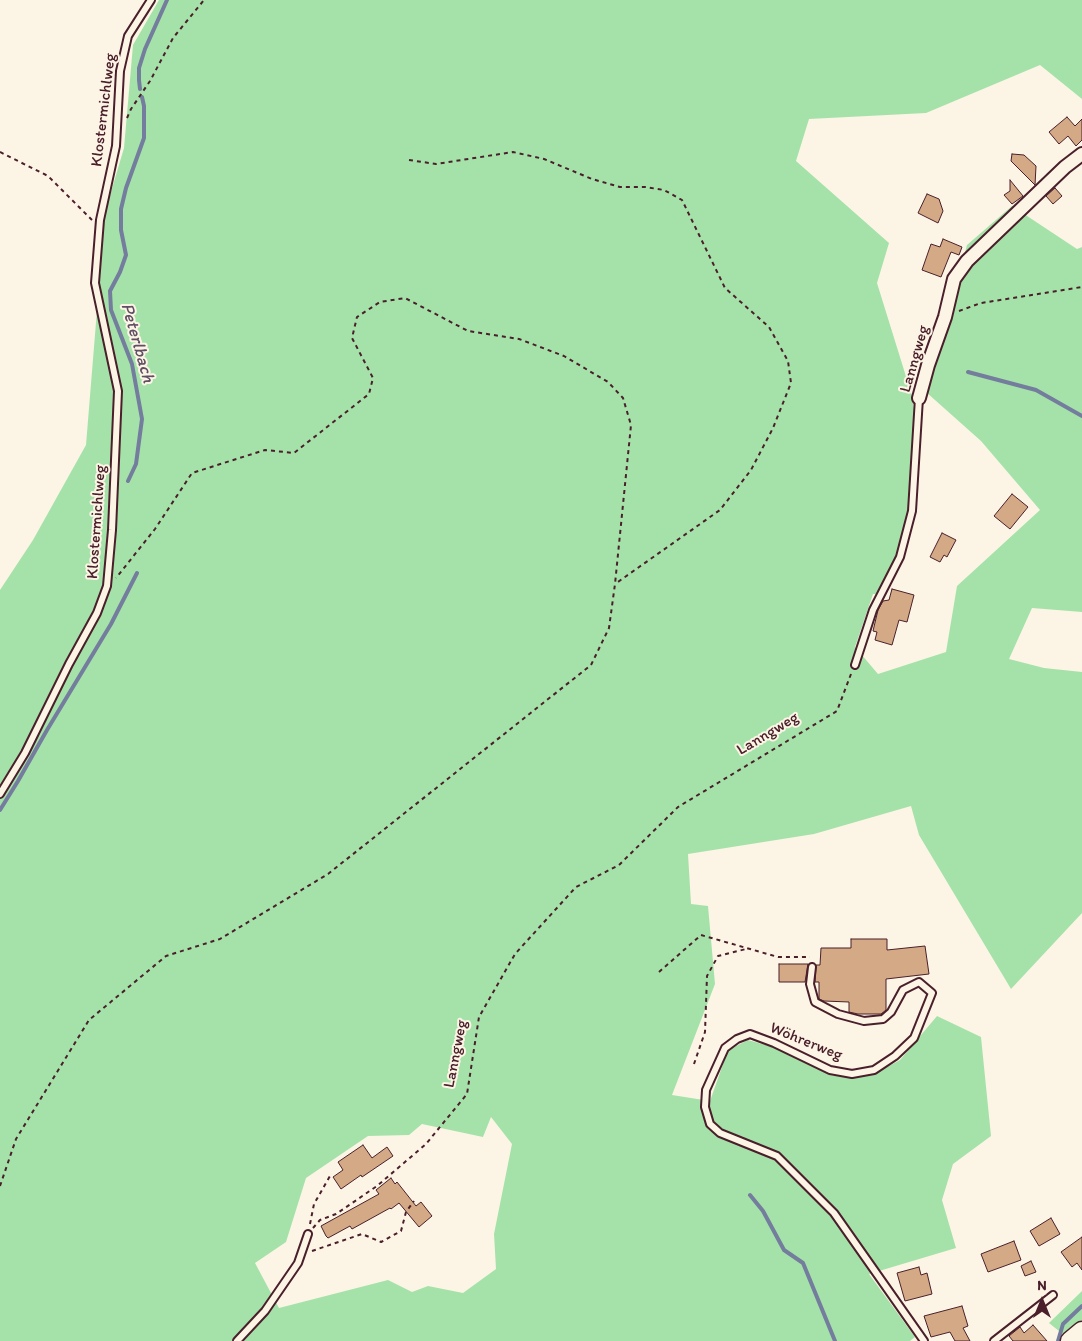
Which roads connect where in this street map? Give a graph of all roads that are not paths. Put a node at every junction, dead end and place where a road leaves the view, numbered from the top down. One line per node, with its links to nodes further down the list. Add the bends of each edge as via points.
1 (151, 0): 5 (lane, Klostermichlweg, via 128,36 120,72 116,146 100,220 95,283 118,391 107,586 97,613 25,754)
2 (1082, 154): 3 (street, Lanngweg, via 967,261 954,279)
3 (919, 398): 4 (lane, Lanngweg, via 912,511 900,557 873,610)
4 (855, 664)
5 (0, 794)
6 (812, 966): 11 (lane, Wöhrerweg, via 810,984 815,1002 838,1014 864,1021 883,1019 891,1012 903,990 919,982 932,994 914,1038 874,1070 852,1074 830,1070 750,1034 737,1039 725,1048 706,1090 705,1107 710,1124 720,1134 777,1156 834,1213)
7 (308, 1234): 10 (lane, via 298,1263 265,1311)
8 (1053, 1295): 12 (lane)
9 (1082, 1331): 13 (main road)
10 (237, 1341)
11 (924, 1341)
12 (994, 1341)
13 (1070, 1341)

